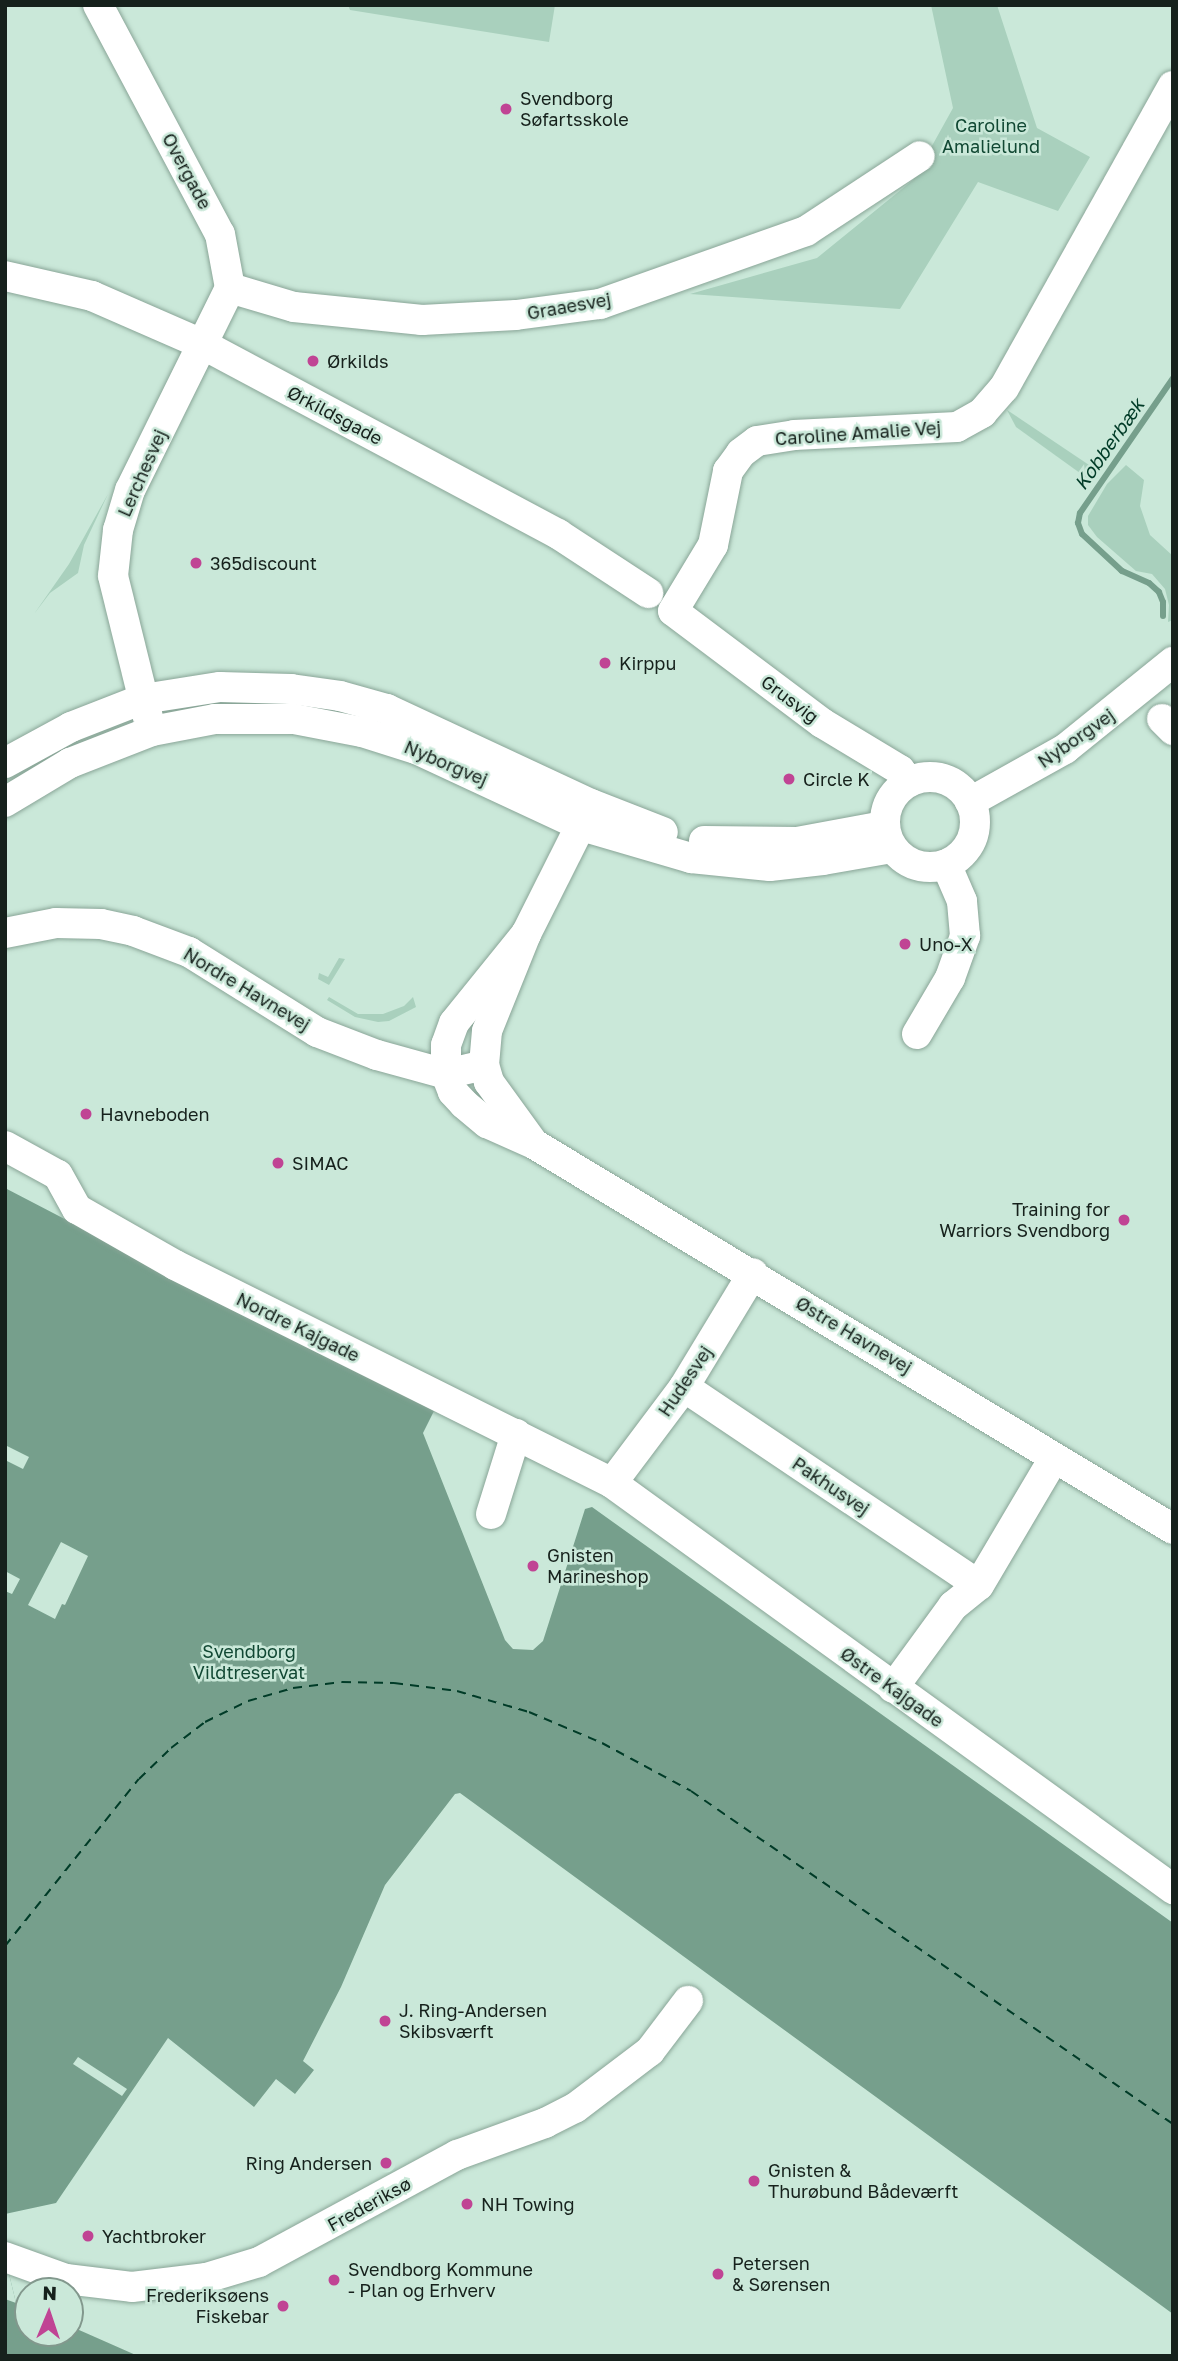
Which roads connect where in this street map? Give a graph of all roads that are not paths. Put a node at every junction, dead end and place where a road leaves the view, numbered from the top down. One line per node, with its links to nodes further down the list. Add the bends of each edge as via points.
1 (98, 5): 5 (street, Overgade, via 220,234)
2 (1173, 86): 8 (street, Caroline Amalie Vej, via 1004,388 982,413 957,427 757,440 729,471 713,545)
3 (920, 156): 5 (street, Graaesvej, via 807,231 600,304 516,316 422,320 294,307)
4 (5, 276): 6 (street, Ørkildsgade, via 92,296)
5 (230, 288): 6 (street)
6 (202, 344): 7 (street, Ørkildsgade, via 558,534); 10 (street, Lerchesvej, via 130,491 114,550 116,591)
7 (648, 593)
8 (673, 611): 13 (street, Grusvig, via 822,723 900,770)
9 (1173, 662): 15 (street, Nyborgvej, via 1065,749)
10 (143, 699): 11 (street, Lerchesvej); 12 (street, Nyborgvej, via 71,727); 16 (street, Nyborgvej, via 234,687 340,696 396,713)
11 (152, 731): 14 (street, Nyborgvej, via 69,763); 16 (street, Nyborgvej, via 215,719 271,718 339,726 416,749)
12 (5, 762)
13 (909, 782): 15 (street, via 944,779); 17 (street, via 890,800)
14 (5, 802)
15 (970, 802): 18 (street, via 975,825 972,838 958,858)
16 (587, 815): 17 (street, Nyborgvej, via 691,858 744,865 800,864); 20 (street)
17 (888, 837): 18 (street, via 910,863)
18 (947, 864): 21 (street, via 962,901 965,936 950,978)
19 (5, 933): 23 (street, Nordre Havnevej, via 56,923 101,924 133,931 216,967 317,1032)
20 (526, 934): 22 (street, via 491,1017); 23 (street, via 454,1023 446,1045)
21 (917, 1034)
22 (484, 1065): 23 (street, Nordre Havnevej); 25 (street, Østre Havnevej)
23 (446, 1074): 25 (street, Østre Havnevej, via 453,1092 475,1114)
24 (5, 1146): 28 (street, Nordre Kajgade, via 58,1175 77,1209 175,1265)
25 (527, 1154): 26 (street, Østre Havnevej)
26 (753, 1273): 27 (street, Hudesvej); 29 (street, Østre Havnevej)
27 (684, 1387): 30 (street, Hudesvej); 33 (street, Pakhusvej)
28 (516, 1434): 30 (street, Nordre Kajgade); 31 (street)
29 (1054, 1458): 32 (street, Østre Havnevej); 33 (street)
30 (612, 1483): 34 (street, Østre Kajgade)
31 (491, 1514)
32 (1173, 1529)
33 (979, 1585): 34 (street, via 953,1606)
34 (893, 1688): 35 (street, Østre Kajgade)
35 (1173, 1889)
36 (688, 2001): 37 (street, Frederiksø, via 650,2051 575,2109 457,2155 259,2262 206,2278 132,2287 66,2279)
37 (7, 2258)

